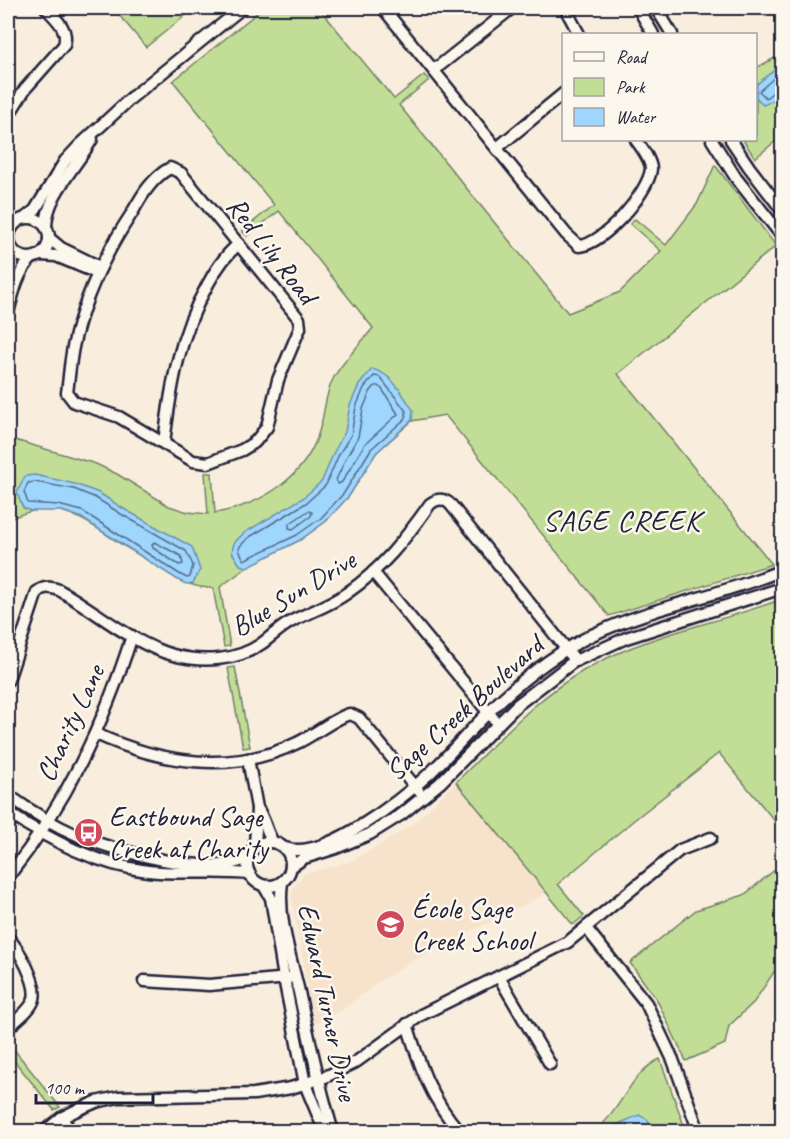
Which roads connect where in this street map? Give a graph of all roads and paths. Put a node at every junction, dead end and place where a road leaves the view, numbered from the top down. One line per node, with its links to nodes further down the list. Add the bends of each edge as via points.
1 (46, 8): 13 (street, via 64,29 64,45 25,89)
2 (242, 8): 14 (street, via 131,98)
3 (383, 8): 11 (street)
4 (512, 8): 11 (street)
5 (565, 8): 8 (street)
6 (638, 8): 9 (street)
7 (656, 8): 10 (street)
8 (578, 33)
9 (652, 33)
10 (671, 33)
11 (434, 70): 18 (street)
12 (562, 95): 18 (street)
13 (8, 116)
14 (94, 134): 20 (street, via 65,161 35,210); 22 (street, via 51,204 46,217)
15 (637, 141): 18 (street, via 651,165 648,177 622,218 600,237 579,246)
16 (713, 141): 23 (street, via 736,178)
17 (732, 141): 19 (street)
18 (497, 148)
19 (783, 210)
20 (25, 218): 21 (street); 22 (street, via 39,221)
21 (11, 223): 24 (street)
22 (48, 233): 26 (street, via 48,244); 27 (street, via 62,248)
23 (783, 236)
24 (9, 242): 26 (street, via 16,255); 28 (street, via 12,265)
25 (239, 244): 27 (street, Red Lily Road, via 181,173 170,168 143,194); 30 (street, via 212,277 181,344); 30 (street, Red Lily Road, via 299,319 300,328 278,380 267,427 242,450 208,463 193,461)
26 (36, 257): 27 (street, via 56,256); 29 (street, via 19,278)
27 (99, 270): 30 (street, Red Lily Road, via 73,347 67,393 74,402 119,417)
28 (8, 278)
29 (8, 313)
30 (164, 443)
31 (783, 570): 35 (street, Sage Creek Boulevard, via 651,612)
32 (373, 573): 34 (street, Blue Sun Drive, via 346,594 238,655 189,658 160,651); 35 (street, Blue Sun Drive, via 396,550 430,504 435,500 447,501); 38 (street)
33 (783, 588): 36 (street, Sage Creek Boulevard, via 626,638)
34 (132, 636): 37 (street, Blue Sun Drive, via 75,599 45,587 37,592); 40 (street, Charity Lane)
35 (567, 649): 36 (street, Blue Sun Drive); 38 (street, Sage Creek Boulevard, via 522,681)
36 (576, 661): 39 (street, Sage Creek Boulevard)
37 (8, 680)
38 (488, 713): 39 (street); 42 (street, Sage Creek Boulevard)
39 (497, 724): 44 (street, Sage Creek Boulevard)
40 (96, 734): 41 (street, via 177,760); 47 (street, Charity Lane)
41 (248, 759): 42 (street, via 296,744 350,714 359,718); 45 (street)
42 (415, 786): 44 (street); 51 (street, Sage Creek Boulevard, via 347,834 304,850)
43 (8, 795): 47 (street)
44 (423, 797): 53 (street, Sage Creek Boulevard, via 370,834 304,858)
45 (257, 808): 49 (street); 50 (street)
46 (8, 813): 47 (street)
47 (44, 827): 52 (street, via 169,861 232,865); 54 (street, via 87,855 147,871); 55 (street, Charity Lane)
48 (711, 838): 58 (street, via 680,850)
49 (273, 842): 50 (street); 51 (street)
50 (255, 847): 52 (street)
51 (285, 848): 53 (street)
52 (248, 857): 54 (street)
53 (291, 867): 56 (street)
54 (250, 874): 57 (street)
55 (8, 877)
56 (282, 882): 57 (street); 66 (street, Edward Turner Drive, via 282,913)
57 (264, 886): 61 (street, Edward Turner Drive, via 271,898)
58 (586, 928): 60 (street, via 557,949); 73 (street, via 646,1003 673,1060)
59 (8, 938): 64 (street, via 26,964 34,996 33,1002)
60 (499, 977): 63 (street); 65 (street)
61 (287, 978): 62 (street, via 209,985); 66 (street, Edward Turner Drive)
62 (144, 981)
63 (407, 1024): 66 (street, via 356,1062); 72 (street, via 428,1087)
64 (8, 1028)
65 (550, 1064)
66 (311, 1082): 67 (street, via 242,1095 118,1097); 70 (street, Edward Turner Drive); 71 (street, Edward Turner Drive)
67 (61, 1118): 68 (street); 69 (street)
68 (44, 1131)
69 (72, 1131)
70 (325, 1131)
71 (333, 1131)
72 (460, 1131)
73 (699, 1131)

